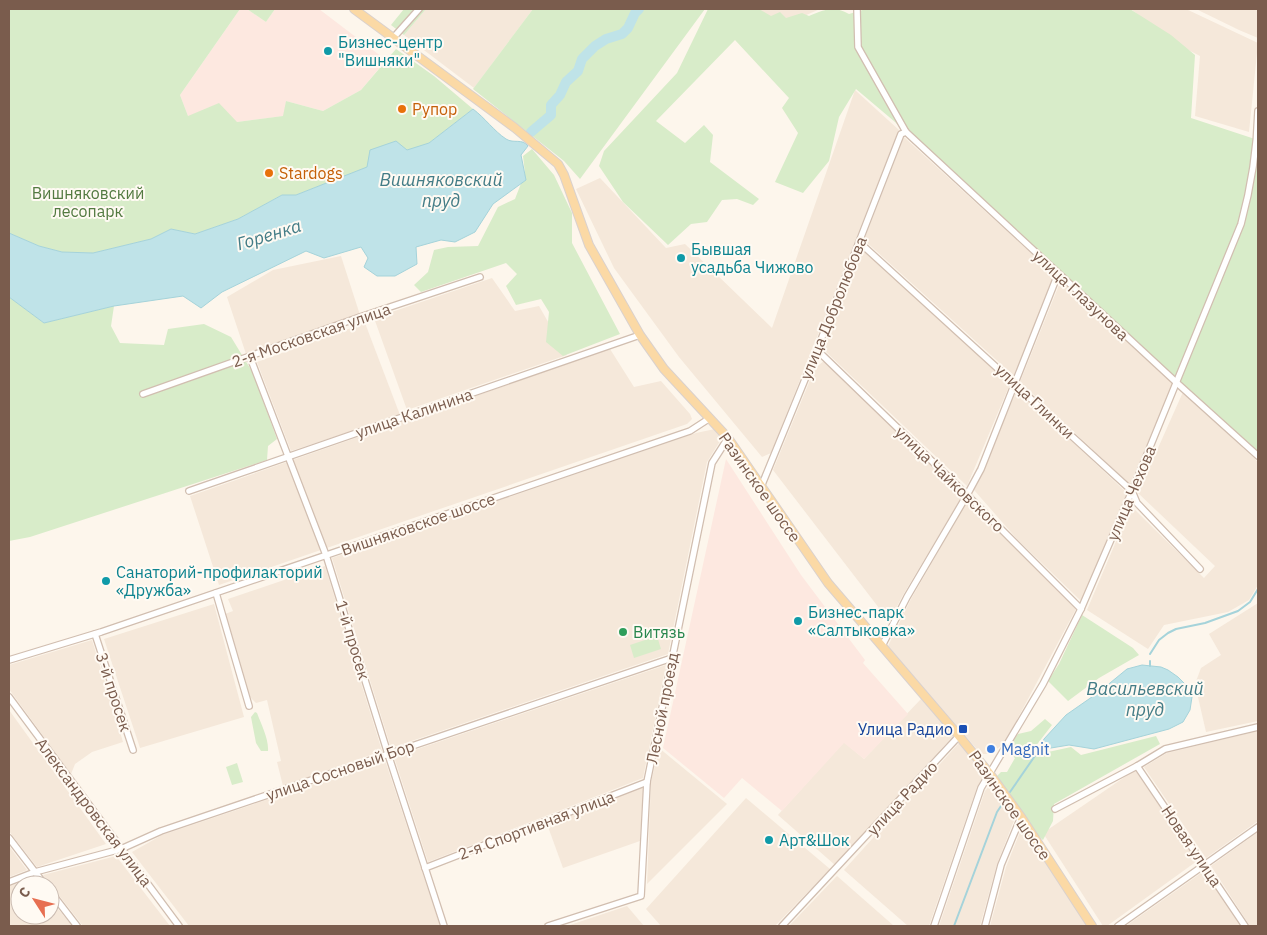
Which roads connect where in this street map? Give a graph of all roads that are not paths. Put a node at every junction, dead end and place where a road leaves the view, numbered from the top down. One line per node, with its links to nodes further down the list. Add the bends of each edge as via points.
1 (354, 9): 4 (main road, Разинское шоссе)
2 (418, 9): 4 (street)
3 (857, 9): 6 (street, улица Глазунова, via 858,47)
4 (394, 37): 10 (main road, Разинское шоссе, via 558,164 589,245)
5 (1258, 111): 14 (street, улица Чехова, via 1257,136 1241,224)
6 (906, 132): 7 (street, улица Добролюбова, via 901,134); 8 (street, улица Глазунова)
7 (859, 242): 11 (street, улица Добролюбова); 13 (street, улица Глинки)
8 (1058, 274): 13 (street); 14 (street, улица Глазунова)
9 (480, 277): 12 (street, 2-я Московская улица)
10 (640, 335): 16 (main road, Разинское шоссе, via 664,369); 19 (street, улица Калинина)
11 (817, 350): 20 (street, улица Добролюбова); 23 (street, улица Чайковского)
12 (250, 357): 15 (street, 2-я Московская улица); 19 (street, 1-й просек)
13 (1015, 383): 22 (street, улица Глинки); 23 (street)
14 (1177, 383): 18 (street, улица Глазунова); 22 (street, улица Чехова)
15 (143, 394)
16 (710, 418): 17 (main road, Разинское шоссе); 24 (street, Вишняковское шоссе, via 690,431)
17 (728, 438): 20 (main road, Разинское шоссе); 30 (street, Лесной проезд, via 712,463)
18 (1258, 456)
19 (287, 457): 21 (street, улица Калинина); 24 (street, 1-й просек)
20 (761, 487): 29 (main road, Разинское шоссе, via 828,583)
21 (189, 491)
22 (1132, 491): 25 (street, улица Глинки, via 1137,502); 27 (street, улица Чехова)
23 (967, 495): 27 (street, улица Чайковского); 29 (street)
24 (326, 555): 26 (street, Вишняковское шоссе); 37 (street, 1-й просек)
25 (1200, 569)
26 (216, 593): 28 (street, Вишняковское шоссе); 33 (street)
27 (1081, 609): 39 (street, улица Чехова, via 1048,675)
28 (95, 634): 31 (street, Вишняковское шоссе); 36 (street, 3-й просек)
29 (882, 646): 35 (main road, Разинское шоссе)
30 (672, 658): 37 (street, улица Сосновый Бор); 40 (street, Лесной проезд)
31 (9, 660)
32 (9, 697): 45 (street, Александровская улица)
33 (249, 706)
34 (1258, 727): 38 (street, via 1165,748)
35 (959, 736): 39 (main road, Разинское шоссе); 56 (street, улица Радио)
36 (134, 750)
37 (388, 754): 45 (street, улица Сосновый Бор, via 161,831); 47 (street, 1-й просек)
38 (1137, 766): 41 (street); 46 (street, Новая улица)
39 (990, 774): 42 (main road, Разинское шоссе); 57 (street, улица Чехова, via 981,788)
40 (647, 782): 47 (street, 2-я Спортивная улица); 55 (street, Лесной проезд, via 641,896)
41 (1055, 809)
42 (1021, 817): 58 (street, via 1001,865); 59 (main road, Разинское шоссе)
43 (1258, 827): 46 (street)
44 (9, 838): 48 (street)
45 (121, 849): 48 (street, улица Сосновый Бор); 53 (street, Александровская улица)
46 (1205, 865): 60 (street); 61 (street, Новая улица)
47 (425, 868): 54 (street, 1-й просек)
48 (35, 872): 49 (street); 50 (street, улица Сосновый Бор)
49 (37, 875)
50 (9, 882)
51 (60, 904): 52 (street)
52 (77, 926)
53 (179, 926)
54 (444, 926)
55 (548, 926)
56 (782, 926)
57 (934, 926)
58 (985, 926)
59 (1092, 926)
60 (1118, 926)
61 (1245, 926)

